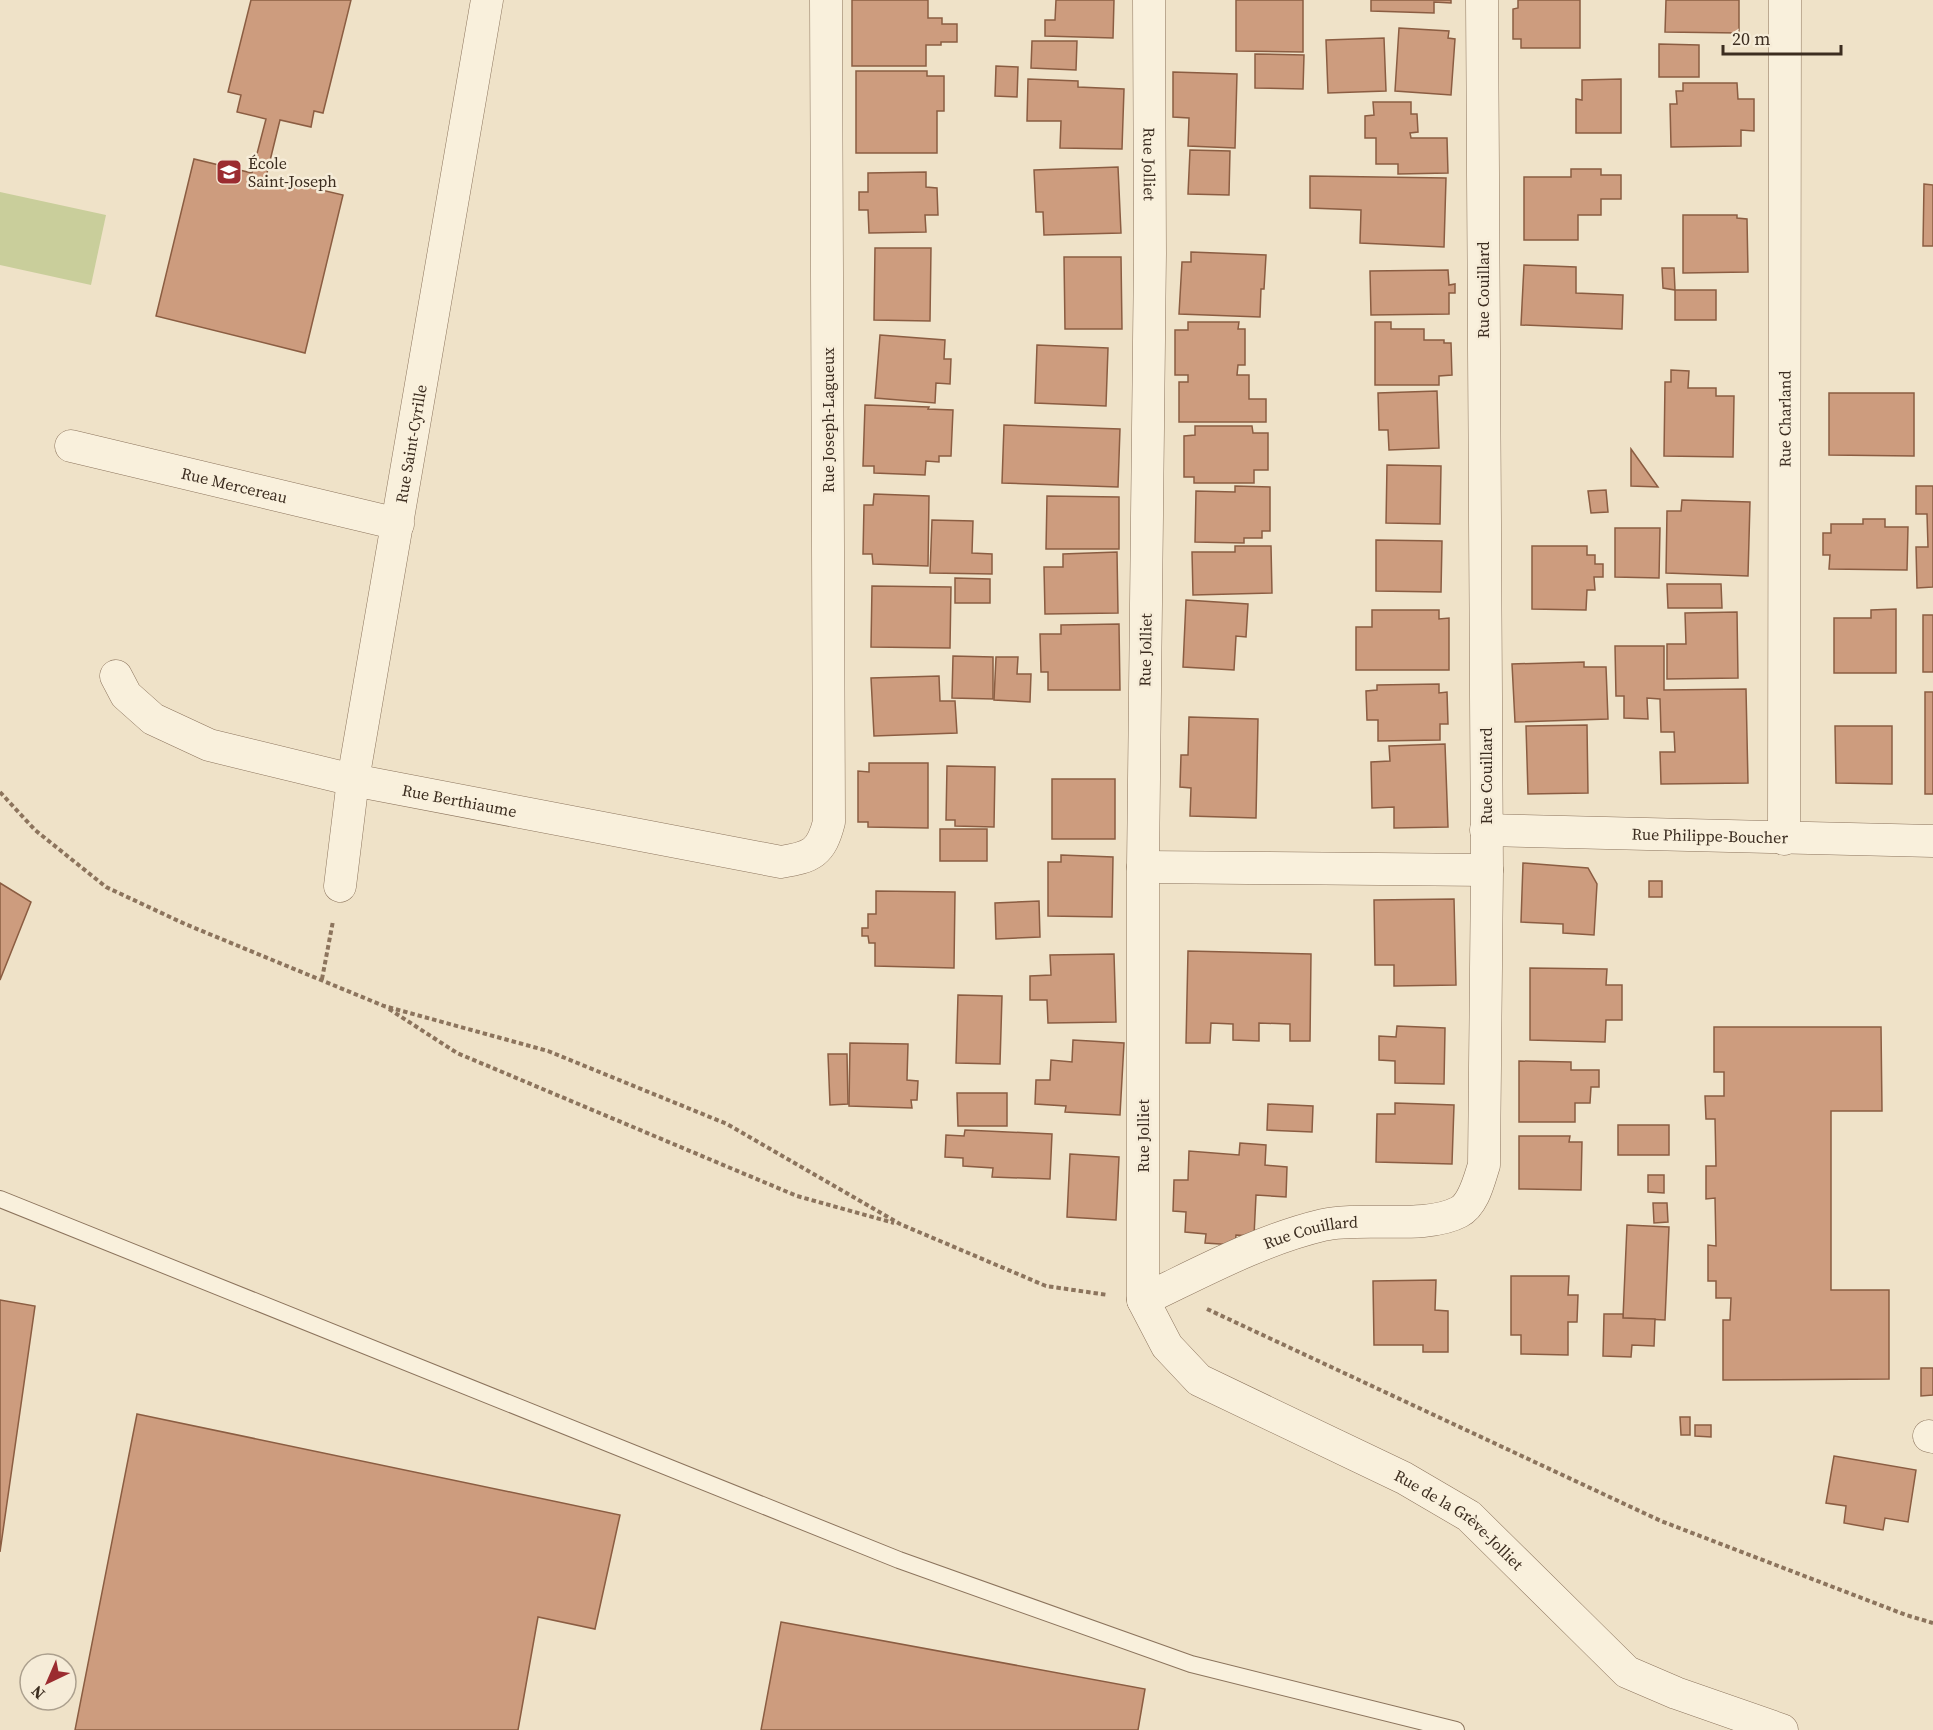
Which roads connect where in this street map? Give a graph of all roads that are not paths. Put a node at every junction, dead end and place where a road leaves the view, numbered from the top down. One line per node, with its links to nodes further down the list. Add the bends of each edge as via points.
1 (487, 0): 7 (street, Rue Saint-Cyrille)
2 (826, 0): 12 (street, Rue Joseph-Lagueux, via 829,822)
3 (1149, 0): 14 (street, Rue Jolliet)
4 (1482, 0): 10 (street, Rue Couillard)
5 (1785, 0): 11 (street, Rue Charland)
6 (71, 446): 7 (street, Rue Mercereau)
7 (398, 524): 9 (street, Rue Saint-Cyrille)
8 (116, 676): 9 (street, Rue Berthiaume, via 126,695 153,719 209,745)
9 (353, 780): 12 (street, Rue Berthiaume, via 781,862 814,853); 16 (street, Rue Saint-Cyrille)
10 (1486, 830): 11 (street, Rue Philippe-Boucher); 15 (street, Rue Couillard)
11 (1784, 839): 13 (street, Rue Philippe-Boucher)
12 (824, 840)
13 (1933, 841)
14 (1143, 867): 15 (street); 18 (street, Rue Jolliet)
15 (1487, 870): 18 (street, Rue Couillard, via 1484,1165 1474,1194 1461,1212 1437,1220 1326,1224 1270,1240)
16 (340, 886)
17 (0, 1198): 19 (lane, via 899,1560 1191,1664)
18 (1143, 1300): 20 (street, Rue de la Grève-Jolliet, via 1167,1346 1199,1380 1404,1478 1469,1516 1627,1672)
19 (1456, 1730)
20 (1782, 1730)

